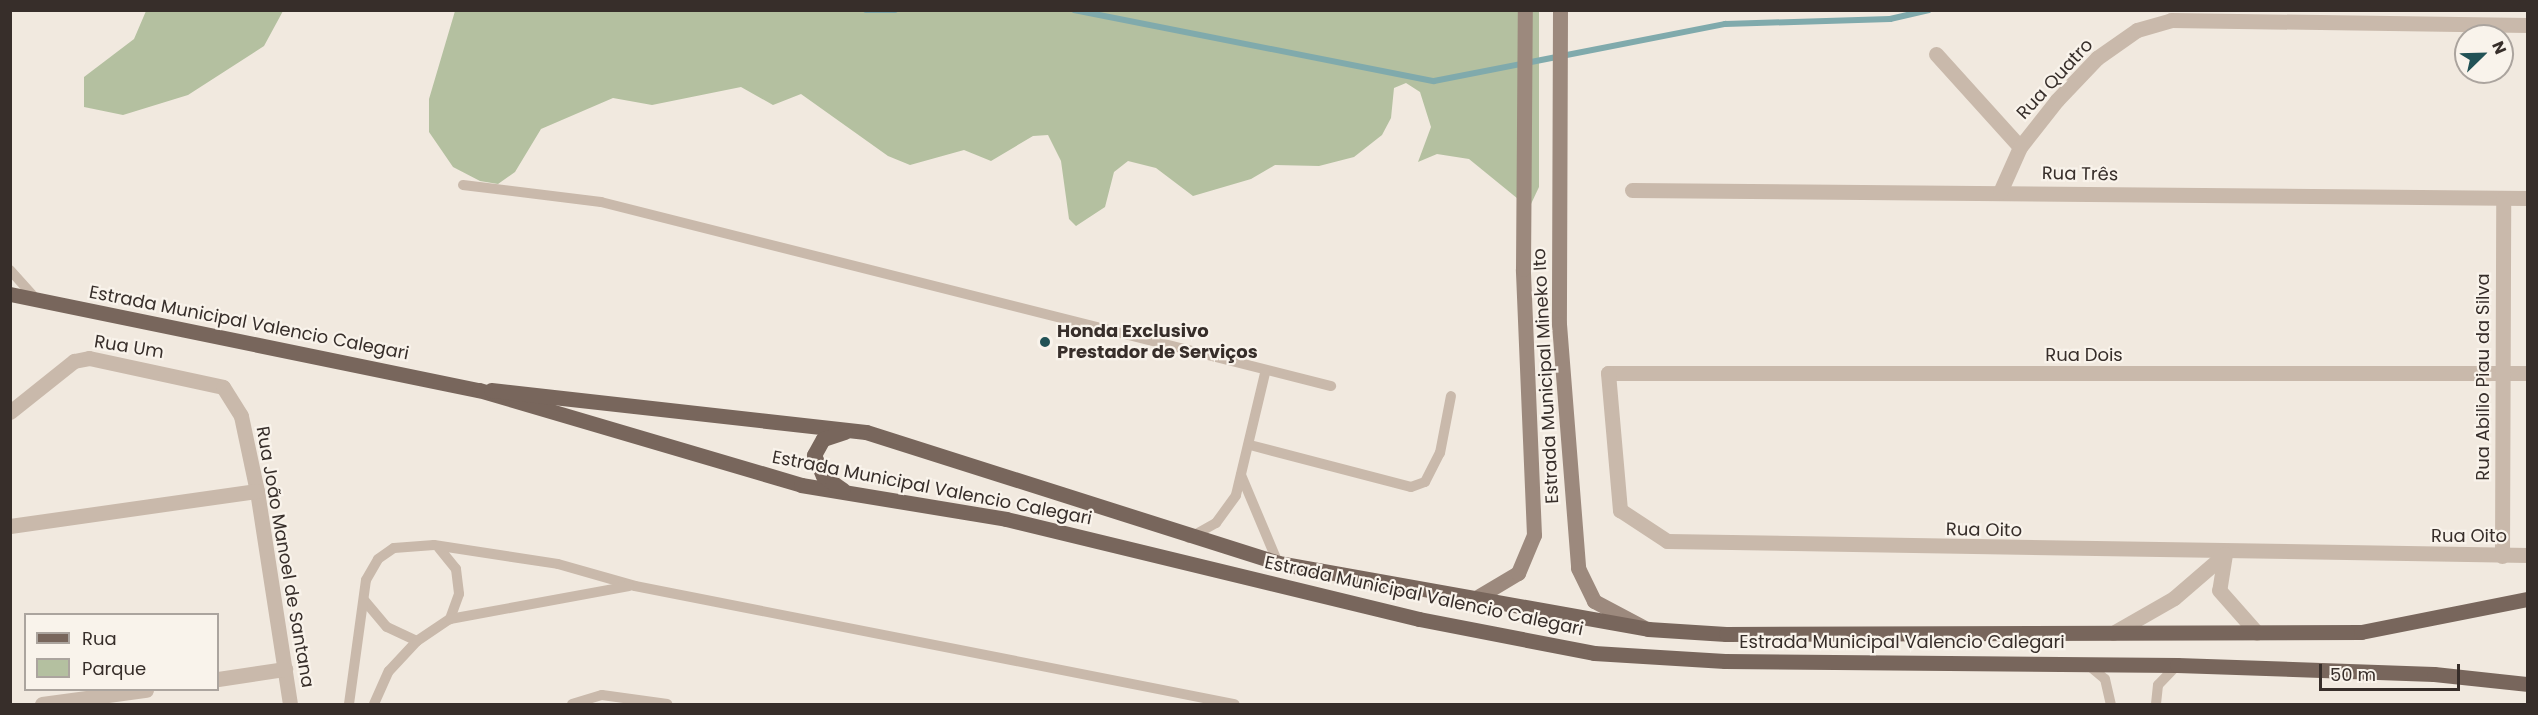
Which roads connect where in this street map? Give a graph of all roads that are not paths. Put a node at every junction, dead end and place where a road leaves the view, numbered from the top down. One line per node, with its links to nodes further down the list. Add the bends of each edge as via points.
1 (1526, 12): 36 (street, Estrada Municipal Mineko Ito, via 1523,269 1534,535 1518,573)
2 (1559, 15): 40 (street, Estrada Municipal Mineko Ito, via 1559,324 1578,568 1594,601)
3 (2528, 25): 5 (street, Rua Quatro, via 2171,20 2137,30 2097,58)
4 (1936, 54): 5 (street)
5 (2020, 147): 8 (street, Rua Quatro)
6 (463, 185): 15 (lane, via 601,202)
7 (1632, 190): 8 (street, Rua Três)
8 (2000, 192): 9 (street, Rua Três)
9 (2503, 198): 10 (street, Rua Três); 17 (street, Rua Abilio Piau da Silva)
10 (2528, 198)
11 (10, 270): 13 (lane)
12 (10, 294): 13 (main road, Estrada Municipal Valencio Calegari)
13 (38, 300): 19 (main road, Estrada Municipal Valencio Calegari)
14 (1641, 369): 17 (street, Rua Dois, via 1743,375); 31 (street, Rua Oito, via 1608,373 1616,487 1620,510 1667,541)
15 (1265, 373): 18 (lane); 24 (lane)
16 (2528, 373): 17 (street, Rua Dois)
17 (2502, 374): 33 (street, Rua Abilio Piau da Silva)
18 (1331, 386)
19 (479, 390): 23 (main road, Estrada Municipal Valencio Calegari, via 524,390); 27 (main road, Estrada Municipal Valencio Calegari, via 774,479)
20 (1451, 396): 24 (lane, via 1440,453 1425,482 1411,487)
21 (10, 412): 22 (street, Rua Um, via 74,361 89,358 213,381)
22 (241, 416): 26 (street, Rua João Manoel de Santana)
23 (866, 432): 27 (main road, via 837,433 815,450 823,476); 29 (main road, Estrada Municipal Valencio Calegari)
24 (1250, 445): 25 (lane)
25 (1241, 474): 29 (lane, via 1236,495 1216,523); 34 (lane)
26 (257, 491): 28 (street); 46 (street, Rua João Manoel de Santana)
27 (853, 496): 44 (main road, Estrada Municipal Valencio Calegari, via 1006,519 1419,619 1594,653 1725,661)
28 (10, 526)
29 (1189, 538): 34 (main road, Estrada Municipal Valencio Calegari)
30 (434, 545): 35 (lane, via 558,564); 38 (lane, via 394,548 378,559 366,580); 39 (lane, via 450,555 456,569 459,594)
31 (2225, 554): 33 (street, Rua Oito); 41 (street, via 2174,598); 42 (street, via 2219,590)
32 (2528, 555): 33 (street, Rua Oito)
33 (2502, 556)
34 (1278, 563): 36 (main road, Estrada Municipal Valencio Calegari)
35 (635, 585): 39 (lane, via 546,597); 56 (lane)
36 (1476, 598): 40 (main road, Estrada Municipal Valencio Calegari)
37 (2528, 599): 42 (main road, Estrada Municipal Valencio Calegari, via 2361,632)
38 (364, 600): 43 (lane, via 387,627); 52 (lane)
39 (450, 619): 43 (lane)
40 (1648, 629): 41 (main road, Estrada Municipal Valencio Calegari)
41 (2113, 633): 42 (main road, Estrada Municipal Valencio Calegari)
42 (2257, 633)
43 (417, 641): 53 (lane, via 389,671)
44 (2084, 662): 45 (main road, Estrada Municipal Valencio Calegari); 57 (lane, via 2105,679)
45 (2177, 665): 48 (main road, Estrada Municipal Valencio Calegari, via 2434,674); 58 (lane, via 2158,684)
46 (285, 669): 47 (street); 51 (street, Rua João Manoel de Santana)
47 (219, 679)
48 (2528, 684)
49 (139, 691): 50 (street)
50 (42, 705)
51 (290, 705)
52 (350, 705)
53 (374, 705)
54 (572, 705): 55 (lane, via 602,695)
55 (667, 705)
56 (1234, 705)
57 (2111, 705)
58 (2156, 705)

